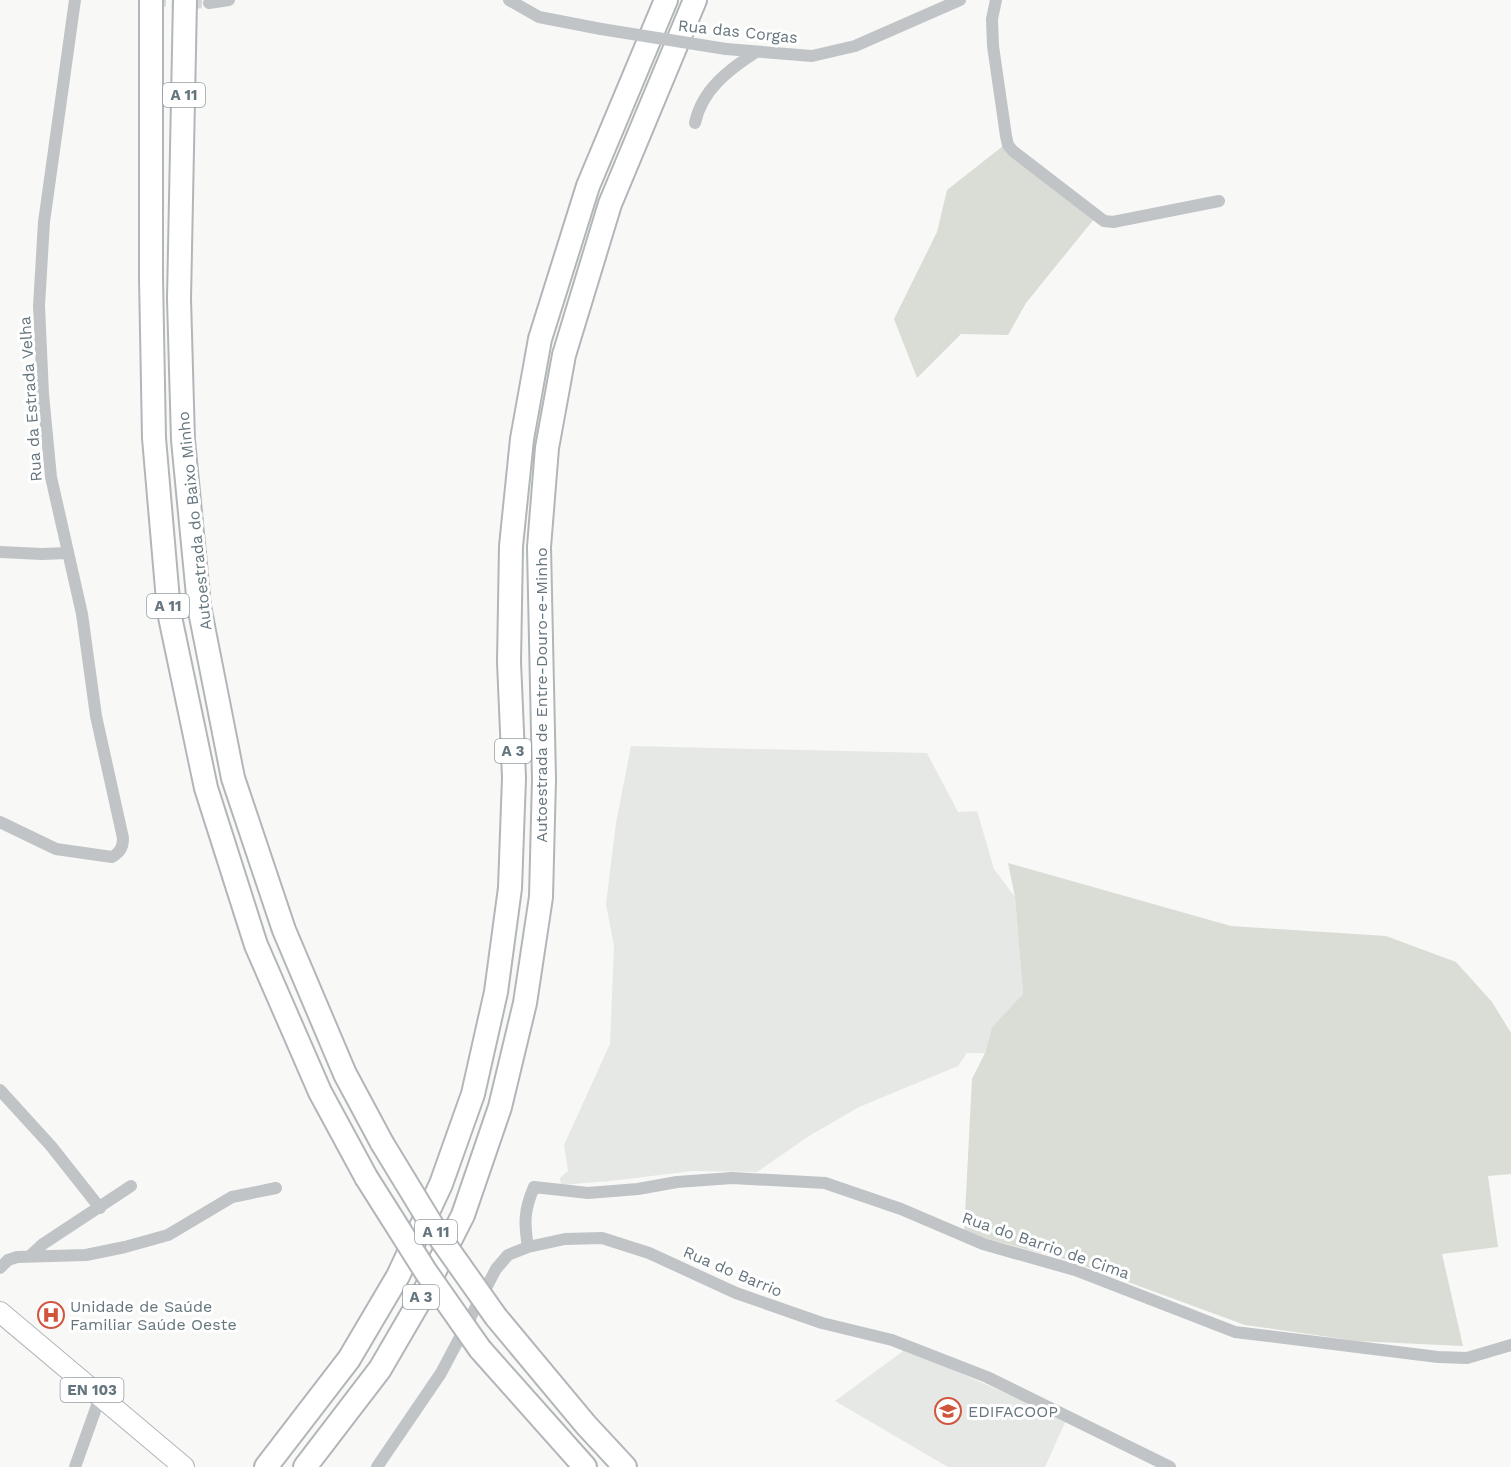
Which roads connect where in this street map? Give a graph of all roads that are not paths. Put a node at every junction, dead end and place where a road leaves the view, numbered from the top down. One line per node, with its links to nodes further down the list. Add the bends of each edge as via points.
1 (75, 0): 15 (street, Rua da Estrada Velha, via 44,222 39,306 51,477)
2 (151, 0): 32 (highway, Autoestrada do Baixo Minho / A 11, bridge, via 154,438 169,612 206,788 256,945 320,1092 366,1177 480,1349)
3 (185, 0): 33 (highway, Autoestrada do Baixo Minho / A 11, bridge, via 179,299 183,440 199,606 233,778 284,930 345,1074 382,1143 438,1235 496,1317)
4 (229, 0): 10 (street)
5 (509, 0): 11 (street, Rua das Corgas, bridge, via 539,16 601,30)
6 (666, 0): 29 (highway, Autoestrada de Entre-Douro-e-Minho / A 3, via 588,186 540,339 522,439 511,546 509,662 514,778 510,888 496,992 473,1094 441,1184 398,1276 349,1359)
7 (695, 0): 30 (highway, Autoestrada de Entre-Douro-e-Minho / A 3, via 610,204 564,355 547,448 539,547 544,779 541,897 525,1003 500,1107 463,1215 419,1302 380,1369)
8 (960, 0): 11 (street, Rua das Corgas, via 855,46 812,56)
9 (996, 0): 13 (street, via 993,46 1006,136 1013,151 1104,221)
10 (209, 3)
11 (756, 52): 12 (street, via 714,86 701,103)
12 (695, 123)
13 (1219, 201)
14 (0, 552): 15 (street)
15 (67, 553): 16 (street, Rua da Estrada Velha, via 82,614 96,716 123,846 112,857 56,849)
16 (0, 822)
17 (0, 1090): 20 (street)
18 (131, 1186): 20 (street)
19 (276, 1188): 22 (street, via 232,1197 168,1235 86,1255)
20 (100, 1208): 22 (street)
21 (528, 1247): 25 (street, Rua do Barrio de Cima, via 524,1220 534,1187 588,1193 732,1178 825,1183 901,1209 983,1244 1076,1270 1235,1332 1438,1357 1467,1358); 31 (street, Rua do Barrio, via 508,1256 496,1269 441,1372); 34 (street, Rua do Barrio, via 565,1239 602,1238 649,1253 736,1293 822,1323 892,1340 987,1377)
22 (30, 1256): 23 (street, via 8,1260)
23 (0, 1268)
24 (0, 1312): 26 (main road, EN 103)
25 (1511, 1345)
26 (100, 1397): 27 (street); 28 (main road, EN 103)
27 (75, 1467)
28 (184, 1467)
29 (266, 1467)
30 (304, 1467)
31 (377, 1467)
32 (585, 1467)
33 (626, 1467)
34 (1170, 1467)

